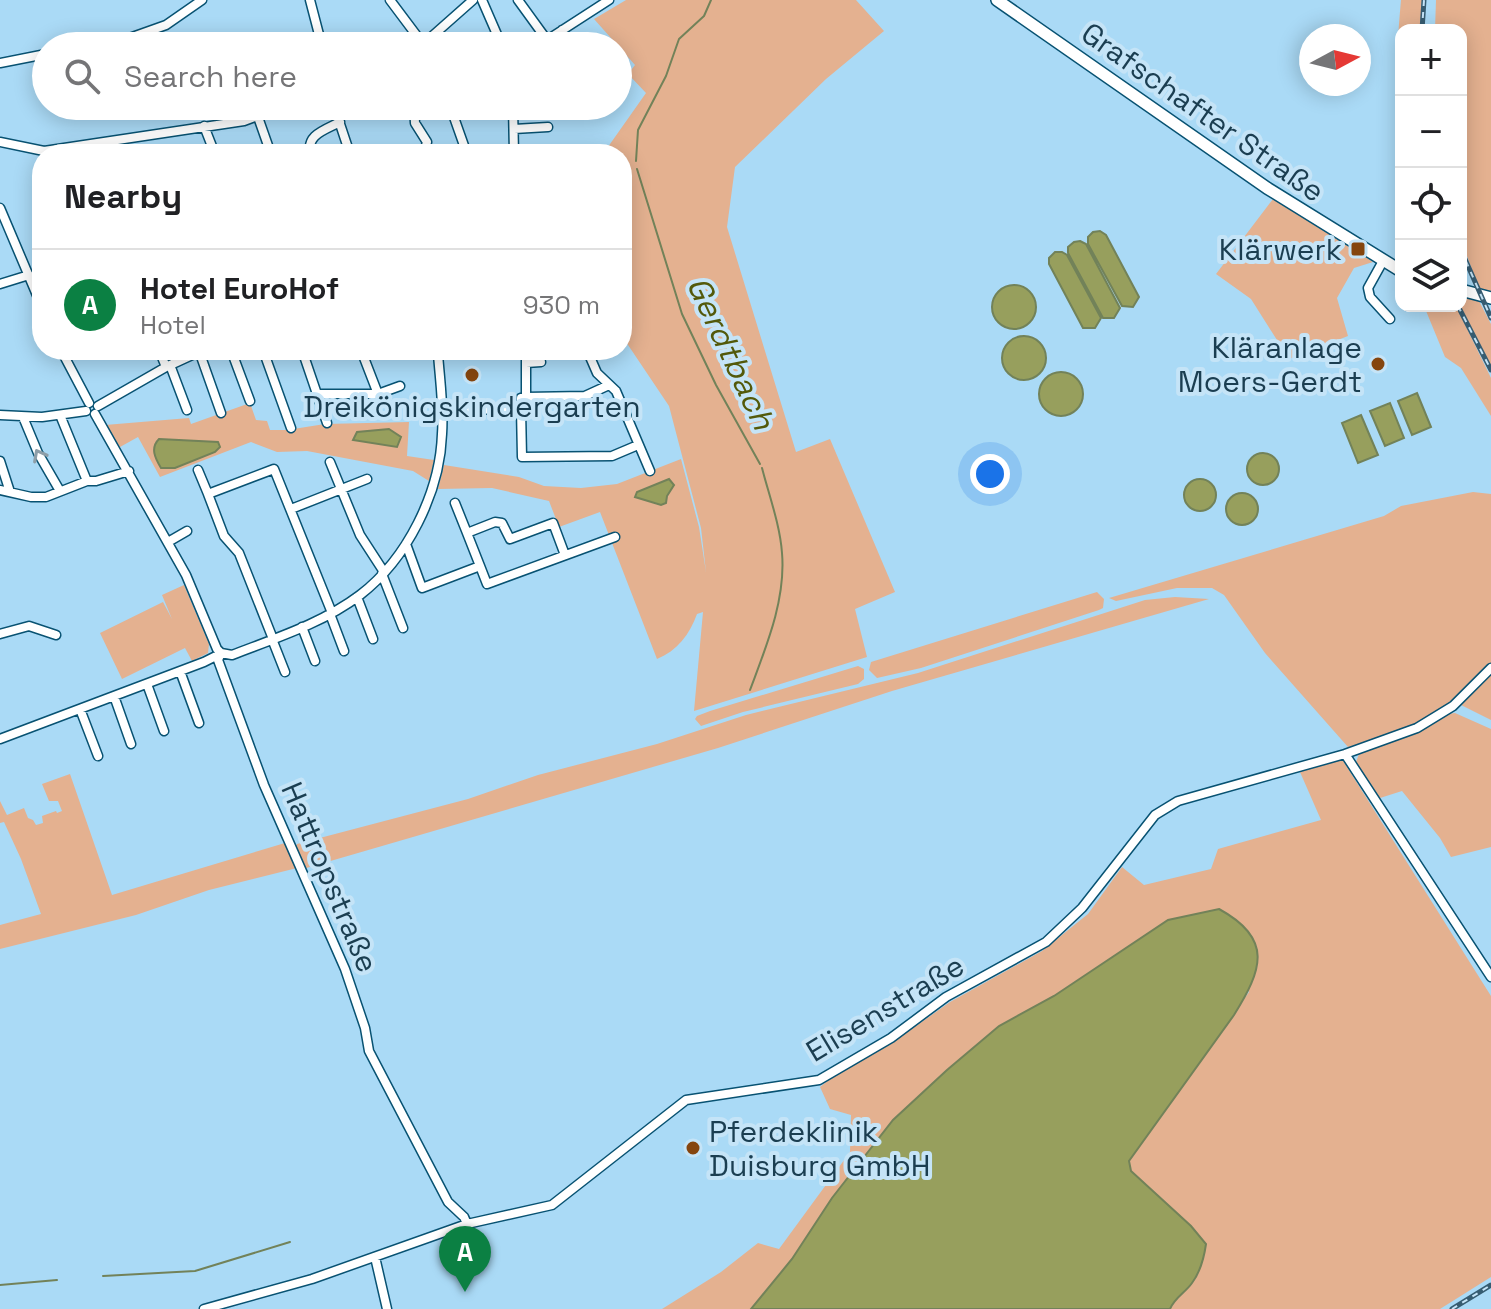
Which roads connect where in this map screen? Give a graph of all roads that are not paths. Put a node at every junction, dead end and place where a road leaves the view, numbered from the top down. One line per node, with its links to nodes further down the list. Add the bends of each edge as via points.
1 (202, 0): 10 (street)
2 (310, 0): 11 (street)
3 (390, 0): 12 (street)
4 (473, 0): 5 (street); 13 (street)
5 (482, 0): 14 (street)
6 (518, 0): 15 (street)
7 (609, 0): 9 (street)
8 (997, 0): 39 (main road, Grafschafter Straße, via 1267,188)
9 (562, 30): 16 (street)
10 (146, 32)
11 (318, 32)
12 (413, 32)
13 (437, 32)
14 (496, 32)
15 (541, 32)
16 (559, 32)
17 (32, 57): 18 (street)
18 (0, 63)
19 (240, 120): 25 (street)
20 (259, 120): 31 (street)
21 (415, 120): 34 (street)
22 (455, 120): 35 (street)
23 (514, 120): 27 (street)
24 (340, 122): 32 (street); 33 (street)
25 (204, 126): 29 (street); 30 (street)
26 (548, 127): 27 (street)
27 (514, 129): 36 (street)
28 (0, 142): 37 (street)
29 (89, 144)
30 (211, 144)
31 (267, 144)
32 (310, 144)
33 (347, 144)
34 (426, 144)
35 (463, 144)
36 (514, 144)
37 (32, 149)
38 (0, 208): 42 (street)
39 (1383, 261): 40 (main road, Grafschafter Straße); 47 (street, via 1368,288)
40 (1395, 268)
41 (32, 275): 42 (street)
42 (29, 276): 43 (street); 44 (street)
43 (32, 283)
44 (0, 284)
45 (1467, 292): 46 (main road)
46 (1491, 298)
47 (1390, 319)
48 (66, 360): 67 (street, Hattropstraße)
49 (165, 360): 60 (street)
50 (181, 360): 60 (street)
51 (204, 360): 71 (street)
52 (235, 360): 66 (street)
53 (267, 360): 76 (street)
54 (305, 360): 63 (street)
55 (365, 360): 64 (street)
56 (437, 360): 70 (street)
57 (591, 360): 61 (street)
58 (541, 362): 59 (street)
59 (526, 363): 65 (street)
60 (168, 366): 67 (street); 69 (street)
61 (609, 385): 65 (street, via 585,396); 77 (street)
62 (400, 386): 64 (street)
63 (317, 394): 64 (street); 75 (street)
64 (378, 394)
65 (526, 397): 68 (street, via 521,398)
66 (250, 401)
67 (92, 408): 73 (street); 81 (street, Hattropstraße)
68 (521, 409): 70 (street); 77 (street, via 522,457 612,456)
69 (187, 410)
70 (443, 410): 96 (street, via 436,473)
71 (221, 413)
72 (0, 415): 74 (street)
73 (60, 415): 74 (street); 84 (street)
74 (23, 417): 87 (street, one-way to 74)
75 (327, 423)
76 (291, 428)
77 (638, 445): 82 (street)
78 (0, 461): 88 (street)
79 (330, 462): 86 (street)
80 (198, 470): 89 (street)
81 (129, 471): 84 (street); 95 (street, Hattropstraße)
82 (650, 471)
83 (367, 479): 86 (street)
84 (87, 481): 87 (street)
85 (0, 490): 88 (street)
86 (341, 490): 91 (street); 99 (street)
87 (60, 491): 88 (street, via 38,498)
88 (10, 492)
89 (208, 494): 91 (street, via 274,469); 106 (street, via 224,536 239,553)
90 (455, 503): 93 (street)
91 (291, 509): 101 (street)
92 (187, 531): 95 (street)
93 (467, 533): 97 (street, via 495,522 502,523 510,539 553,523); 98 (street)
94 (615, 537): 97 (street)
95 (168, 542): 109 (street, Hattropstraße)
96 (406, 544): 98 (street, via 422,588); 99 (street)
97 (565, 555): 98 (street, via 487,584)
98 (480, 566)
99 (383, 573): 100 (street); 103 (street)
100 (357, 597): 101 (street); 107 (street)
101 (331, 613): 102 (street); 108 (street)
102 (302, 627): 106 (street); 110 (street)
103 (403, 628)
104 (0, 634): 105 (street, via 29,626)
105 (56, 635)
106 (273, 639): 109 (street, via 232,655); 113 (street)
107 (373, 639)
108 (344, 651)
109 (221, 653): 112 (street); 124 (street, Hattropstraße, via 218,660 264,785 345,969 369,1051 448,1202)
110 (315, 661)
111 (1491, 668): 121 (street, Elisenstraße, via 1437,718)
112 (180, 671): 114 (street); 117 (street)
113 (285, 672)
114 (147, 684): 115 (street); 118 (street)
115 (114, 696): 116 (street); 120 (street)
116 (80, 709): 119 (street); 122 (street)
117 (199, 723)
118 (164, 731)
119 (0, 739)
120 (131, 744)
121 (1345, 754): 123 (street); 124 (street, Elisenstraße, via 1165,808 1072,920 1046,942 946,997 891,1038 819,1080 686,1100 552,1205)
122 (98, 756)
123 (1491, 977)
124 (467, 1224): 125 (street, Elisenstraße)
125 (375, 1257): 126 (street, Elisenstraße); 127 (street)
126 (204, 1309)
127 (387, 1309)

